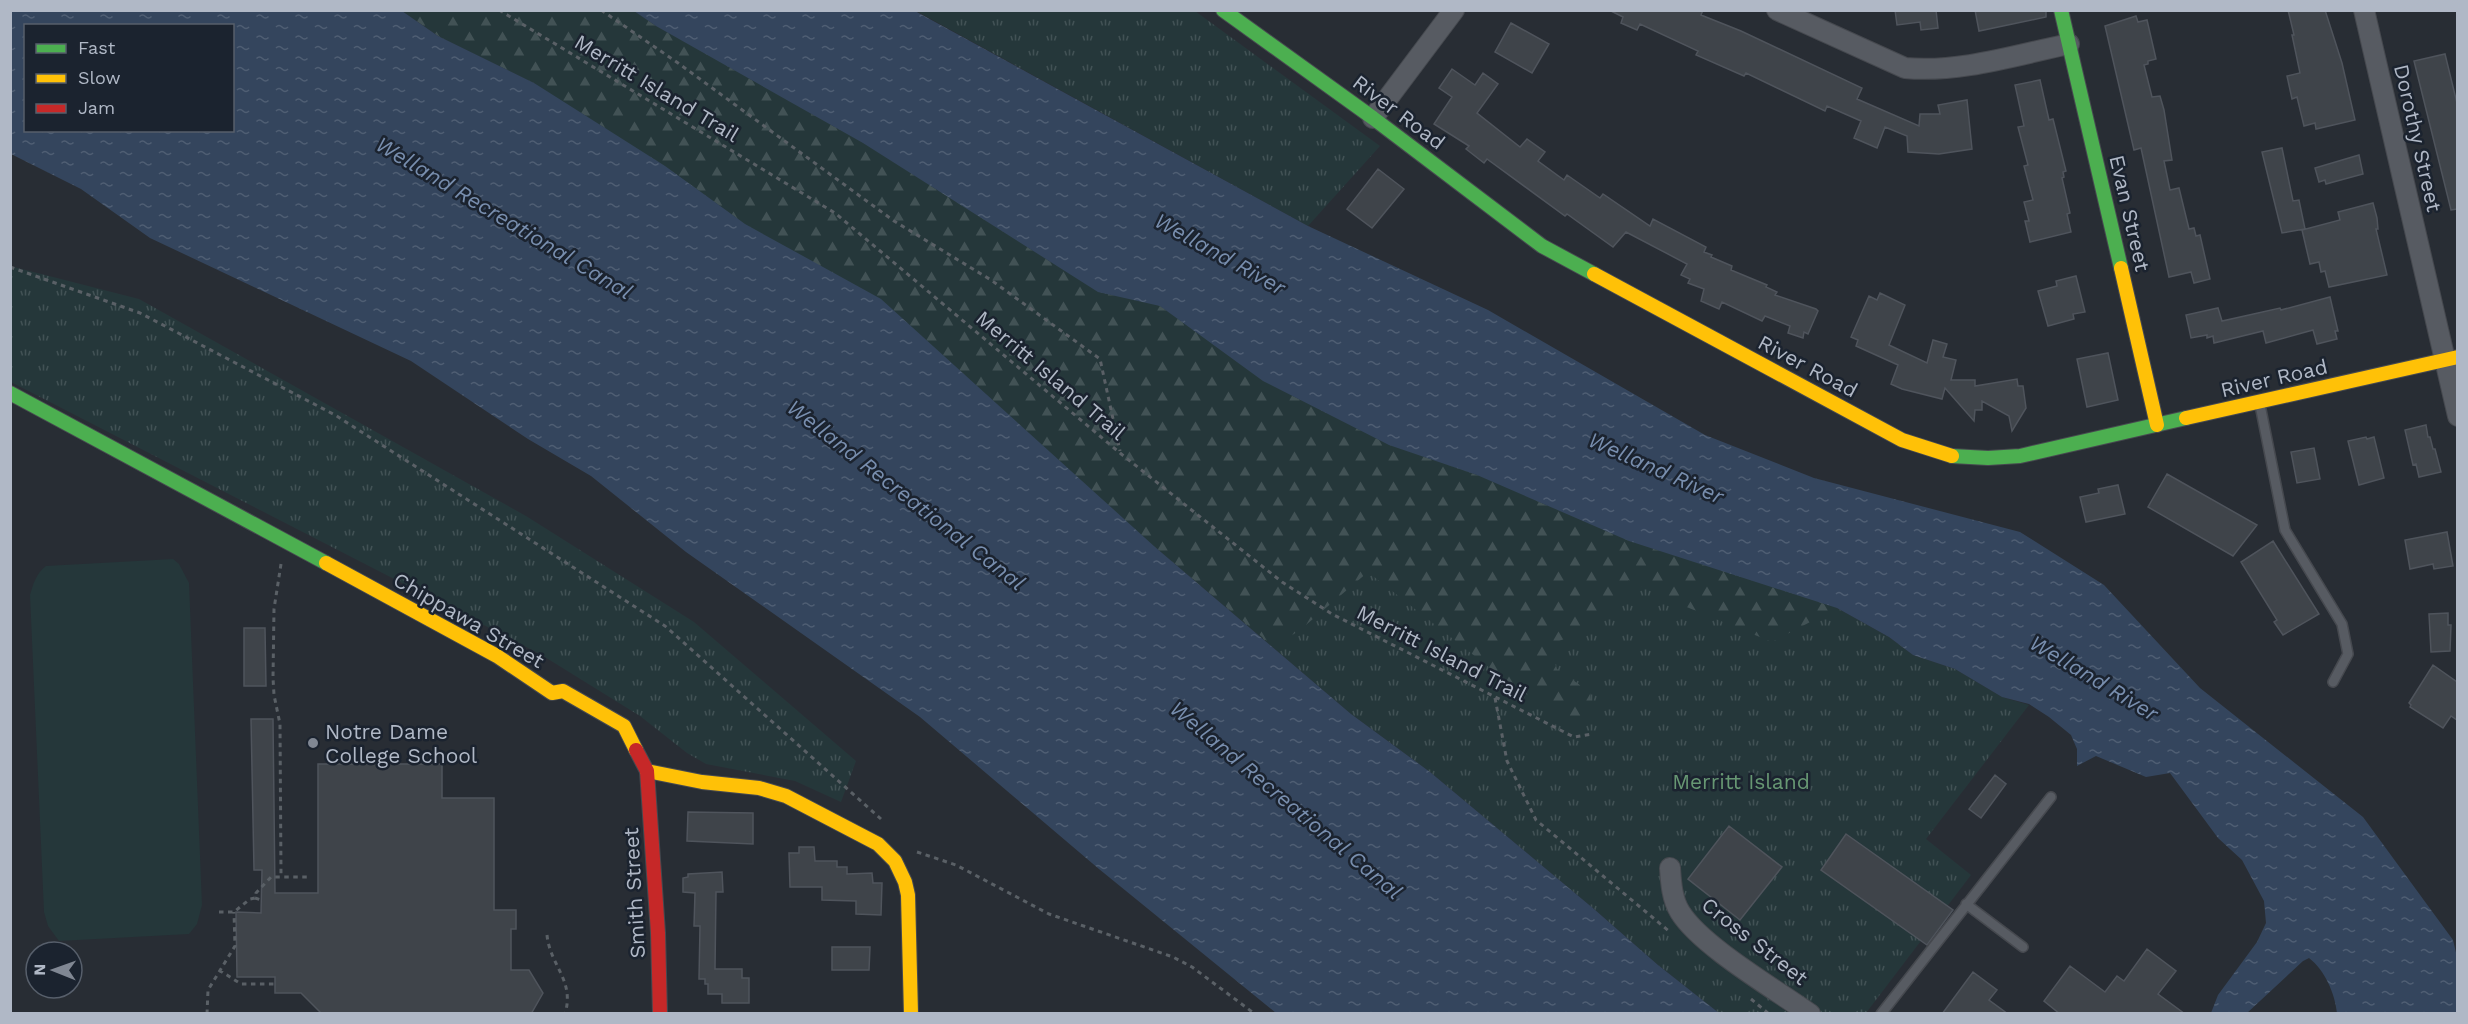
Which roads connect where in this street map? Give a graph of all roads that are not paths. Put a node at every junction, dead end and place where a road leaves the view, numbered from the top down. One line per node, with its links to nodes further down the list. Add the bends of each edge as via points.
1 (1223, 10): 7 (street, River Road)
2 (1454, 10): 7 (street)
3 (1777, 10): 6 (street, via 1905,68 1957,67)
4 (2061, 10): 6 (street, Evan Street)
5 (2364, 10): 8 (street, Dorothy Street)
6 (2069, 44): 12 (street, Evan Street)
7 (1373, 118): 12 (street, River Road, via 1562,258 1928,452 1984,460 2020,456)
8 (2451, 359): 10 (street, River Road); 11 (street, Dorothy Street)
9 (10, 393): 14 (street, Chippawa Street, via 497,656 552,693 563,691 624,726)
10 (2260, 403): 12 (street, River Road); 13 (lane, via 2285,530 2342,624 2348,654)
11 (2457, 416)
12 (2157, 425)
13 (2333, 682)
14 (647, 771): 19 (street, Smith Street); 20 (street, via 759,788 786,796 878,844 895,861 908,895)
15 (2051, 797): 17 (lane)
16 (1670, 868): 21 (street, Cross Street, via 1673,896 1693,928)
17 (1966, 904): 18 (lane); 22 (lane)
18 (2023, 947)
19 (660, 1014)
20 (911, 1014)
21 (1810, 1014)
22 (1881, 1014)

